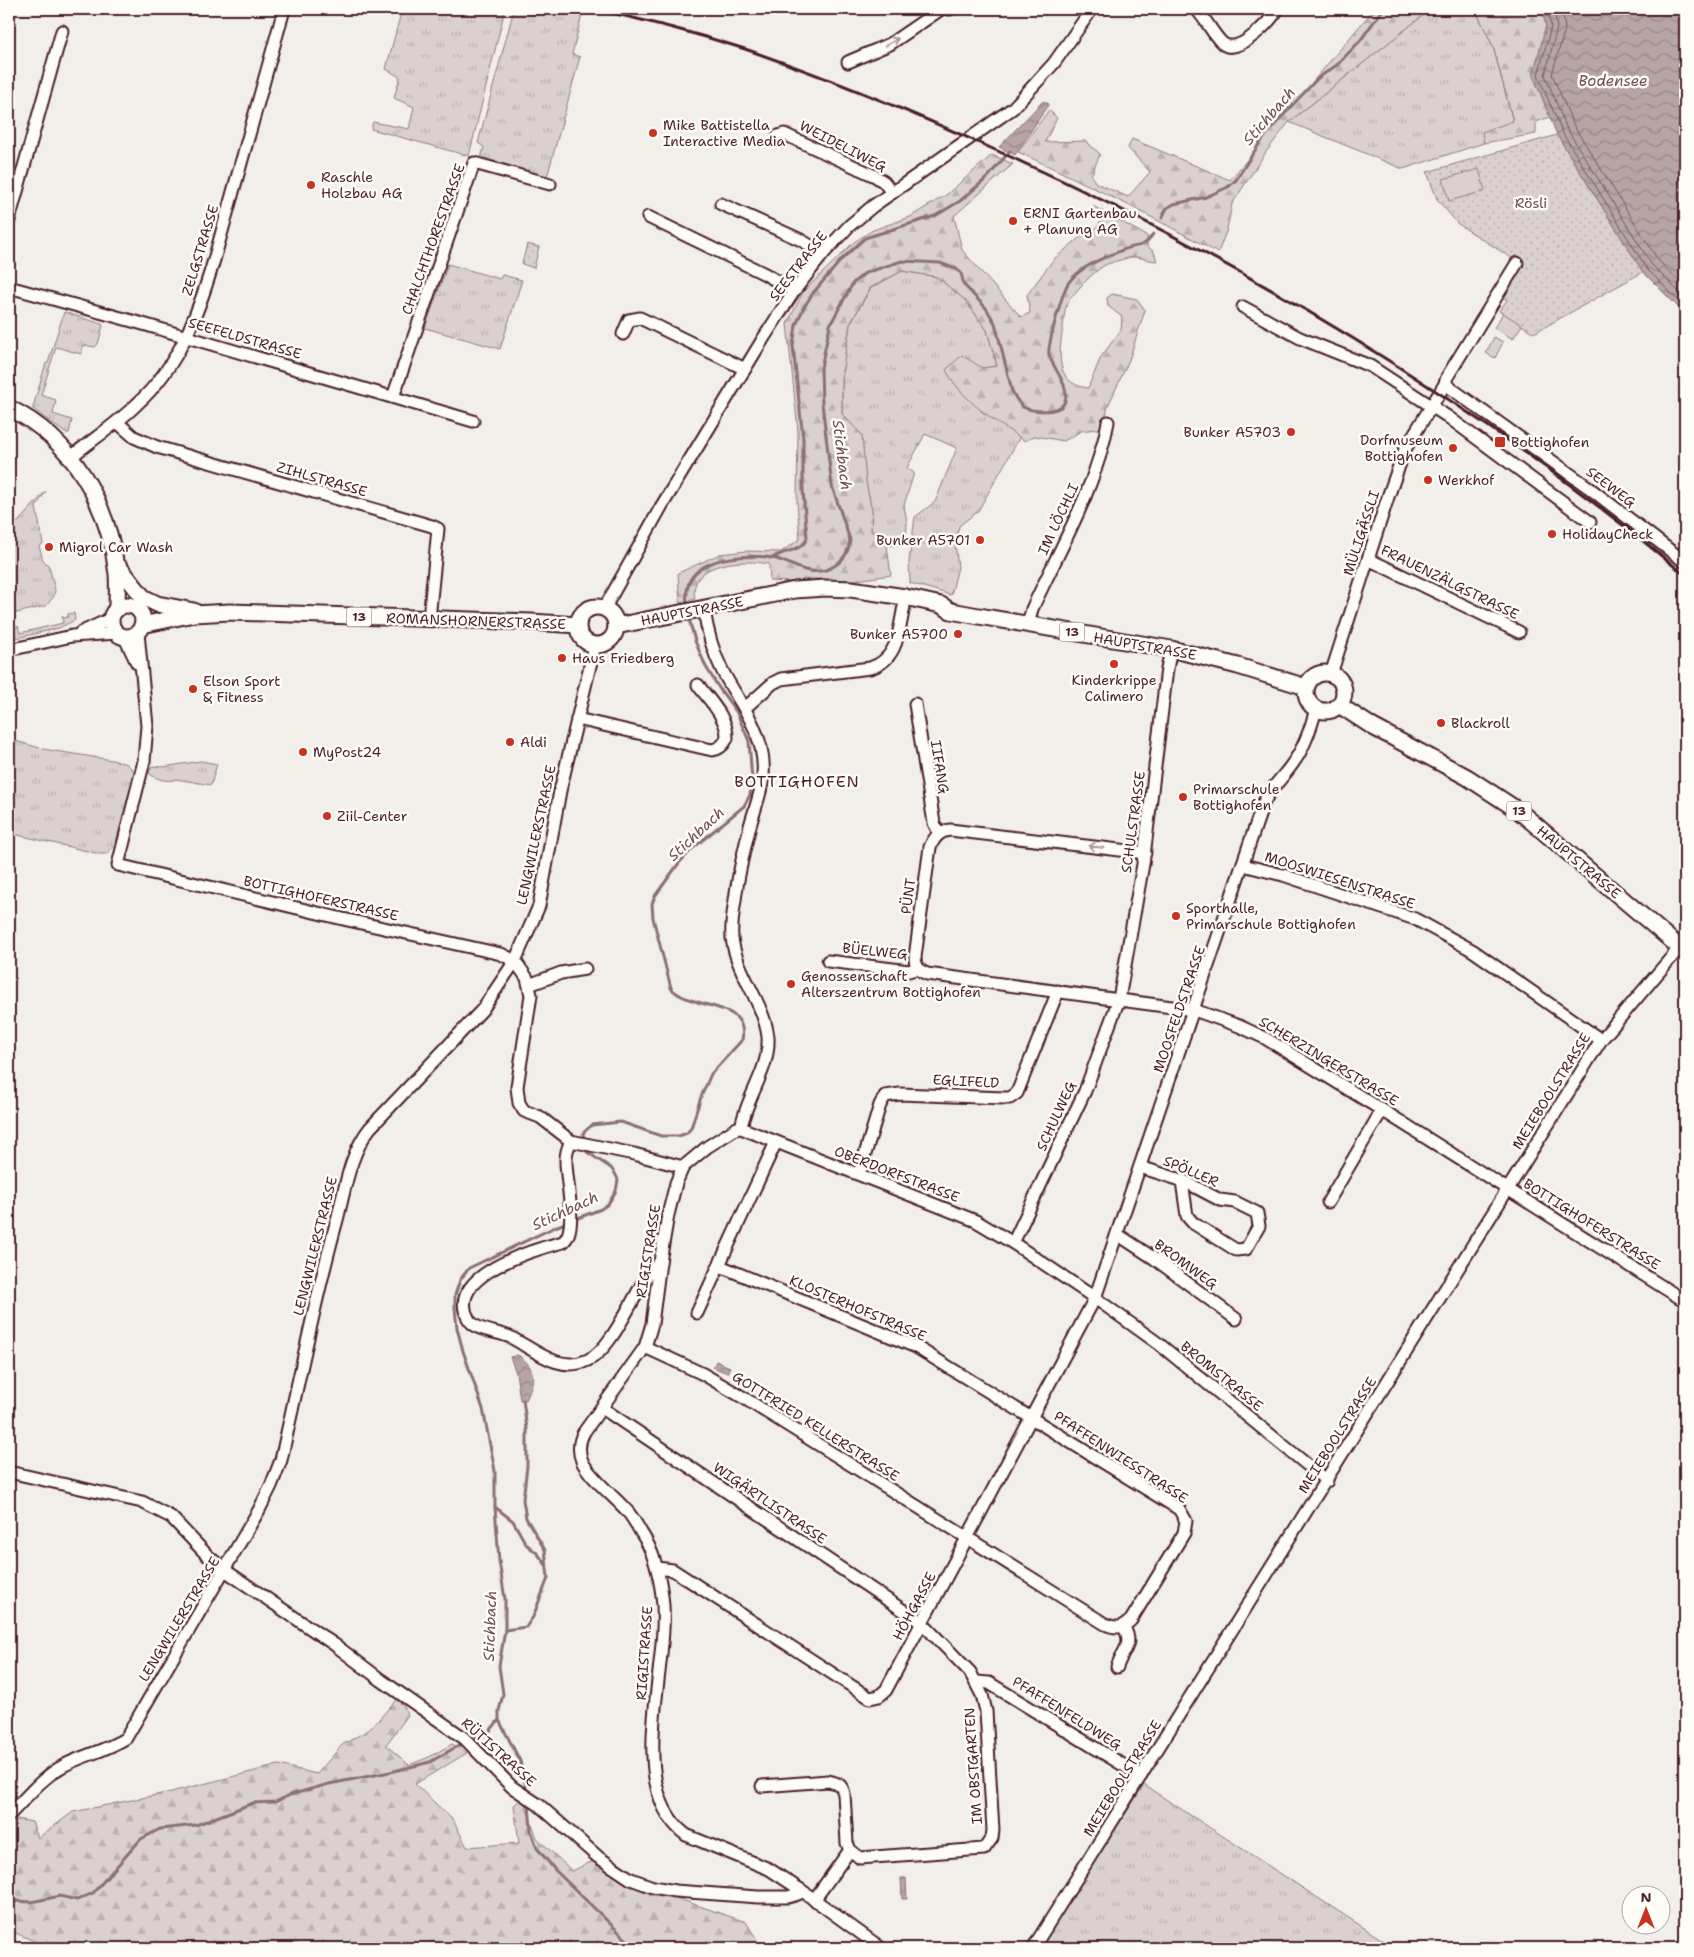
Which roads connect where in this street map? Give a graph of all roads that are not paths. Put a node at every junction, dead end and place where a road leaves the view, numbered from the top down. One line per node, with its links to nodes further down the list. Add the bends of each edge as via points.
1 (283, 9): 20 (street, ZELGSTRASSE, via 206,289)
2 (941, 9): 7 (street, one-way to 2, via 890,44)
3 (1092, 9): 10 (street, SEESTRASSE, via 1054,64 1013,108)
4 (1196, 9): 5 (street, via 1223,44 1234,47 1262,27)
5 (1278, 9)
6 (62, 32): 13 (street)
7 (848, 62)
8 (778, 136): 10 (street, WEIDELIWEG, via 784,134 875,176)
9 (550, 184): 23 (street, CHALCHTHORESTRASSE, via 474,163)
10 (892, 192): 14 (street, SEESTRASSE, via 860,216)
11 (721, 204): 14 (street, via 801,240)
12 (648, 217): 17 (street)
13 (9, 220)
14 (823, 254): 17 (street, SEESTRASSE)
15 (1517, 264): 22 (street, MÜLIGÄSSLI, via 1446,377)
16 (9, 287): 20 (street, SEEFELDSTRASSE)
17 (794, 291): 21 (street, SEESTRASSE)
18 (1243, 307): 24 (street, via 1300,338 1370,366)
19 (623, 334): 21 (street, via 629,320 640,318)
20 (187, 337): 23 (street, SEEFELDSTRASSE); 27 (street, ZELGSTRASSE, via 158,383)
21 (745, 369): 36 (street, SEESTRASSE, via 661,507)
22 (1445, 384): 24 (street, MÜLIGÄSSLI); 32 (street, SEEWEG)
23 (394, 397): 26 (street, SEEFELDSTRASSE)
24 (1432, 406): 30 (street); 31 (street, MÜLIGÄSSLI, via 1405,449)
25 (9, 408): 29 (main road, 13, via 40,426)
26 (473, 421)
27 (117, 422): 29 (street, ZELGSTRASSE); 40 (street, ZIHLSTRASSE, via 134,437 156,447 438,529)
28 (1108, 422): 43 (street, IM LÖCHLI, via 1103,451 1087,492 1032,609)
29 (71, 457): 33 (main road, 13, via 98,501)
30 (1590, 522)
31 (1368, 559): 45 (street, FRAUENZÄLGSTRASSE); 49 (street, MÜLIGÄSSLI)
32 (1685, 562)
33 (116, 568): 39 (main road, 13, via 143,597 157,604); 41 (main road, 13)
34 (768, 596): 35 (main road, HAUPTSTRASSE / 13, via 824,596); 37 (main road, HAUPTSTRASSE / 13); 38 (main road, HAUPTSTRASSE / 13, via 795,590 851,589 925,601)
35 (904, 606): 38 (main road, HAUPTSTRASSE / 13, via 940,612); 54 (street, via 895,646 882,663 870,668 781,679)
36 (604, 609): 42 (main road, via 594,608 585,612); 44 (main road, via 612,615)
37 (700, 610): 44 (main road, HAUPTSTRASSE / 13); 54 (street, via 722,670)
38 (952, 610): 43 (main road, HAUPTSTRASSE / 13)
39 (198, 614): 40 (main road, ROMANSHORNERSTRASSE / 13, via 254,612); 41 (main road, ROMANSHORNERSTRASSE / 13)
40 (429, 619): 42 (main road, ROMANSHORNERSTRASSE / 13)
41 (128, 621): 48 (street, ROMANSHORNERSTRASSE); 61 (street, BOTTIGHOFERSTRASSE, via 142,674 147,726 144,761 118,865 501,954)
42 (578, 625): 46 (main road, via 582,638)
43 (1028, 625): 47 (main road, HAUPTSTRASSE / 13)
44 (616, 626): 46 (main road, via 608,642)
45 (1519, 632)
46 (594, 645): 56 (street, LENGWILERSTRASSE)
47 (1171, 648): 51 (main road, HAUPTSTRASSE / 13); 58 (street, SCHULSTRASSE)
48 (9, 650)
49 (1331, 674): 51 (main road, via 1318,674); 53 (main road, via 1343,687 1343,700)
50 (698, 685): 56 (street, via 726,728 728,738 717,749)
51 (1306, 687): 55 (main road, via 1306,698)
52 (915, 704): 57 (street, IIFANG, via 934,823)
53 (1339, 705): 55 (main road, via 1326,712); 60 (main road, HAUPTSTRASSE / 13, via 1373,728 1467,777 1519,811)
54 (746, 708): 71 (street, via 761,748 764,774 742,856 732,938 737,958 763,1017 768,1047)
55 (1316, 710): 59 (street, MOOSFELDSTRASSE, via 1298,755 1266,798)
56 (577, 719): 61 (street, LENGWILERSTRASSE, via 539,906)
57 (939, 833): 58 (street, one-way to 57, via 950,830); 63 (street, PÜNT, via 930,847 915,957)
58 (1145, 852): 67 (street, SCHULSTRASSE)
59 (1243, 865): 68 (street, MOOSFELDSTRASSE); 69 (street, MOOSWIESENSTRASSE, via 1415,919 1472,950)
60 (1682, 949): 69 (street, MEIEBOOLSTRASSE)
61 (515, 961): 65 (street); 95 (street, LENGWILERSTRASSE, via 482,1010 370,1128 359,1145 324,1267 281,1460 263,1502)
62 (828, 961): 63 (street, BÜELWEG, via 909,971)
63 (918, 968): 66 (street, via 927,974)
64 (585, 969): 65 (street, via 561,973)
65 (529, 985): 72 (street, via 531,995 517,1096 524,1111 540,1117)
66 (1058, 991): 67 (street); 76 (street, EGLIFELD, via 1017,1093 1010,1098 886,1096 880,1105)
67 (1119, 999): 68 (street, SCHERZINGERSTRASSE); 81 (street, SCHULWEG, via 1085,1090)
68 (1194, 1010): 70 (street, SCHERZINGERSTRASSE, via 1265,1038); 75 (street, MOOSFELDSTRASSE)
69 (1601, 1040): 78 (street, MEIEBOOLSTRASSE)
70 (1382, 1110): 78 (street, SCHERZINGERSTRASSE); 79 (street)
71 (741, 1128): 73 (street, OBERDORFSTRASSE); 74 (street, via 707,1147)
72 (575, 1142): 74 (street); 82 (street, via 566,1160 570,1235 564,1242 532,1250 486,1272 467,1292 468,1318 477,1326 509,1336 556,1363 574,1364 590,1360 604,1348 648,1275)
73 (776, 1142): 76 (street, OBERDORFSTRASSE); 83 (street)
74 (683, 1167): 82 (street, RIGISTRASSE, via 668,1215)
75 (1140, 1168): 77 (street, SPÖLLER); 80 (street, MOOSFELDSTRASSE)
76 (859, 1174): 81 (street, OBERDORFSTRASSE, via 976,1221)
77 (1182, 1181): 77 (street, SPÖLLER, via 1220,1200 1235,1202 1257,1213 1260,1226 1250,1245 1243,1251 1236,1250 1189,1219)
78 (1507, 1189): 85 (street, BOTTIGHOFERSTRASSE); 92 (street, MEIEBOOLSTRASSE)
79 (1328, 1202)
80 (1117, 1234): 84 (street, MOOSFELDSTRASSE); 87 (street, BROMWEG)
81 (1013, 1243): 84 (street, OBERDORFSTRASSE)
82 (660, 1262): 88 (street, RIGISTRASSE, via 652,1324)
83 (720, 1266): 86 (street); 90 (street, KLOSTERHOFSTRASSE, via 916,1346)
84 (1095, 1298): 90 (street, HÖHGASSE); 92 (street, BROMSTRASSE, via 1166,1350)
85 (1685, 1301)
86 (697, 1313)
87 (1236, 1318)
88 (645, 1347): 89 (street, RIGISTRASSE); 93 (street, GOTTFRIED KELLERSTRASSE, via 703,1374)
89 (602, 1408): 94 (street, RIGISTRASSE, via 581,1438 582,1459 587,1470 629,1514 648,1544); 96 (street, WIGÄRTLISTRASSE)
90 (1032, 1418): 93 (street, HÖHGASSE); 97 (street, PFAFFENWIESSTRASSE, via 1179,1509 1185,1517 1184,1533 1132,1620)
91 (9, 1472): 95 (street, RÜTISTRASSE, via 115,1495 156,1508 171,1517 208,1556)
92 (1326, 1481): 100 (street, MEIEBOOLSTRASSE)
93 (967, 1538): 96 (street, HÖHGASSE); 97 (street, via 1106,1624)
94 (657, 1568): 96 (street, HÖHGASSE, via 672,1570 870,1698 886,1690); 104 (street, RIGISTRASSE, via 664,1616 653,1763 662,1806 676,1827 686,1835 769,1870)
95 (226, 1569): 102 (street, LENGWILERSTRASSE, via 126,1738 47,1776); 104 (street, RÜTISTRASSE, via 467,1741 520,1794 539,1805 614,1869 631,1879 675,1891 758,1897 788,1897)
96 (922, 1622): 99 (street, IM OBSTGARTEN)
97 (1123, 1626): 98 (street, via 1129,1642)
98 (1117, 1668)
99 (976, 1682): 100 (street, PFAFFENFELDWEG, via 989,1683); 103 (street, IM OBSTGARTEN, via 986,1712 988,1738 993,1830 988,1844 984,1849 975,1851 864,1858)
100 (1141, 1776): 107 (street, MEIEBOOLSTRASSE)
101 (762, 1786): 103 (street, via 838,1783 843,1787)
102 (9, 1815)
103 (850, 1850): 105 (street)
104 (801, 1890): 105 (street, RIGISTRASSE)
105 (814, 1900): 106 (street, RIGISTRASSE)
106 (881, 1948)
107 (1033, 1948)

